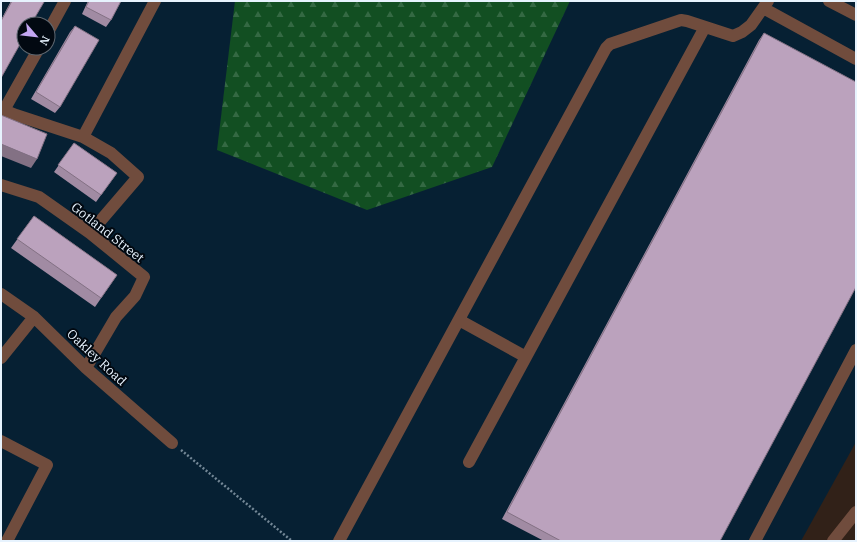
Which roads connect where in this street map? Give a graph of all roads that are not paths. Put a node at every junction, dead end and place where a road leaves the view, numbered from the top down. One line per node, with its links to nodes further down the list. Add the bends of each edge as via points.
1 (66, 1): 6 (street)
2 (155, 1): 11 (street)
3 (829, 1): 5 (street)
4 (766, 5): 7 (street, via 751,25 733,36); 9 (street)
5 (856, 15)
6 (56, 18)
7 (705, 27): 16 (street, via 681,20 610,44 606,48); 18 (street)
8 (34, 56): 10 (street)
9 (856, 59)
10 (2, 110): 11 (street)
11 (83, 138): 13 (street, via 111,153 138,177)
12 (1, 185): 13 (street, Gotland Street, via 39,197)
13 (90, 233): 20 (street, Gotland Street, via 144,277 135,296 116,317)
14 (1, 294): 15 (street, Oakley Road)
15 (34, 317): 19 (street); 20 (street, Oakley Road)
16 (459, 320): 18 (street); 26 (street)
17 (856, 350): 27 (street)
18 (526, 357): 23 (street)
19 (1, 358)
20 (86, 368): 22 (street, Oakley Road)
21 (1, 441): 25 (street, via 47,465)
22 (172, 443)
23 (469, 462)
24 (856, 512): 28 (street)
25 (7, 541)
26 (339, 541)
27 (755, 541)
28 (833, 541)

